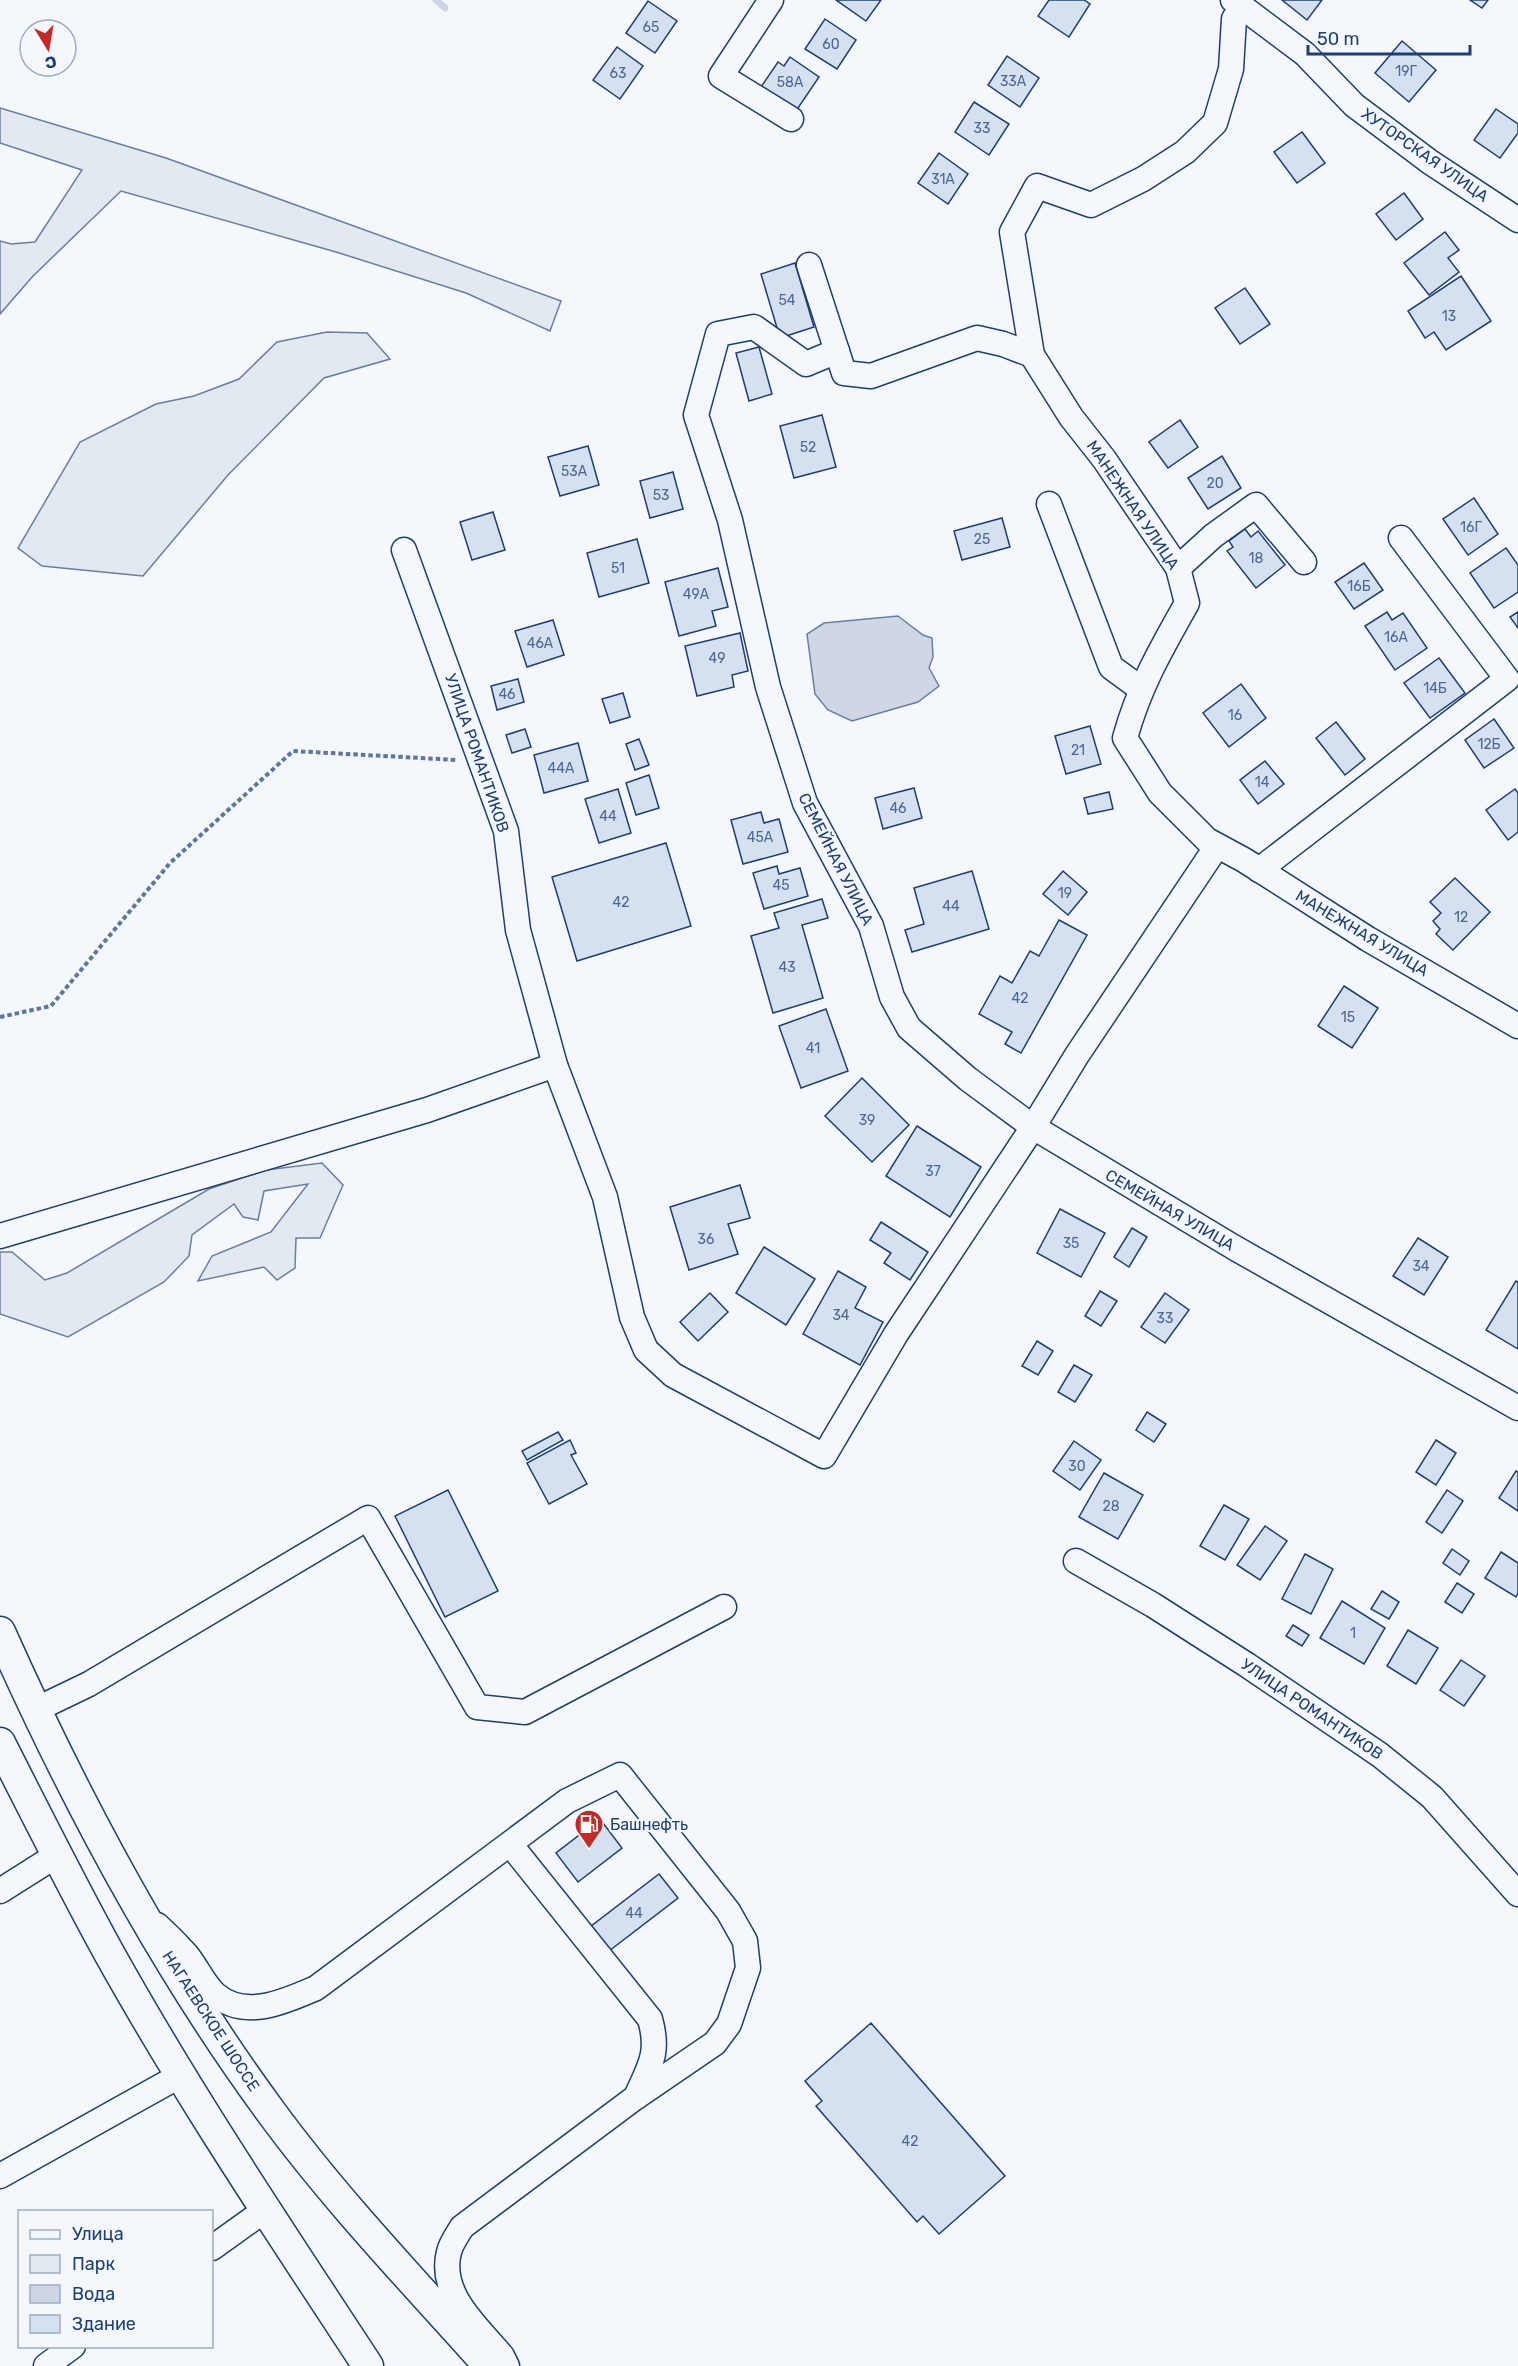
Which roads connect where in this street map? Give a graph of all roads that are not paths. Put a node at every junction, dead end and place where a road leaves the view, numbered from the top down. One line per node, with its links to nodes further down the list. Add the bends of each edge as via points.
1 (771, 0): 3 (street, via 721,76)
2 (1238, 3): 4 (street, ХУТОРСКАЯ УЛИЦА, via 1305,54 1354,105 1430,162); 7 (street, МАНЕЖНАЯ УЛИЦА, via 1231,69 1215,123 1185,152 1091,205 1037,186 1012,232)
3 (791, 119)
4 (1515, 210)
5 (809, 265): 6 (street)
6 (837, 351): 7 (street, via 844,373 871,376 977,338); 19 (street, СЕМЕЙНАЯ УЛИЦА, via 806,364 754,327 718,334 696,415 730,520 768,687 805,803 871,926 892,996 909,1028 968,1079)
7 (1032, 355): 12 (street, МАНЕЖНАЯ УЛИЦА)
8 (1049, 504): 14 (street, via 1112,667)
9 (1401, 538): 13 (street)
10 (404, 550): 18 (street, УЛИЦА РОМАНТИКОВ, via 506,831 518,930)
11 (1304, 562): 12 (street, via 1256,505)
12 (1178, 568): 14 (street, МАНЕЖНАЯ УЛИЦА, via 1187,603)
13 (1512, 686): 16 (street)
14 (1141, 689): 15 (street, МАНЕЖНАЯ УЛИЦА, via 1125,738 1160,793)
15 (1217, 846): 16 (street, МАНЕЖНАЯ УЛИЦА); 19 (street, via 1077,1054)
16 (1259, 870): 17 (street, МАНЕЖНАЯ УЛИЦА)
17 (1518, 1026)
18 (555, 1065): 19 (street, УЛИЦА РОМАНТИКОВ, via 605,1197 632,1317 646,1350 673,1375 824,1456 896,1334); 20 (street, via 427,1110)
19 (1033, 1127): 21 (street, СЕМЕЙНАЯ УЛИЦА, via 1225,1242)
20 (0, 1236)
21 (1518, 1408)
22 (1076, 1561): 30 (street, УЛИЦА РОМАНТИКОВ, via 1153,1605 1380,1755 1432,1797)
23 (724, 1607): 25 (street, via 525,1712 477,1707 368,1518 89,1684)
24 (0, 1632): 25 (main road, НАГАЕВСКОЕ ШОССЕ)
25 (35, 1710): 31 (main road, НАГАЕВСКОЕ ШОССЕ)
26 (0, 1743): 28 (main road)
27 (510, 1844): 31 (street, via 316,1988 286,2002 259,2008 234,2005 216,1995 187,1955); 33 (street, via 651,2019 655,2055); 33 (street, via 567,1801 620,1775 728,1911 745,1941 748,1968 729,2024 714,2043)
28 (57, 1855): 29 (street); 32 (main road)
29 (0, 1891)
30 (1518, 1894)
31 (135, 1902): 40 (main road, НАГАЕВСКОЕ ШОССЕ, via 213,2029 272,2114)
32 (181, 2075): 34 (street); 35 (main road)
33 (636, 2097): 41 (street, via 462,2227 449,2251 447,2272 453,2297)
34 (0, 2176)
35 (265, 2210): 36 (street); 39 (main road)
36 (213, 2247)
37 (70, 2348): 38 (street)
38 (46, 2366)
39 (368, 2366)
40 (489, 2366)
41 (507, 2366)

